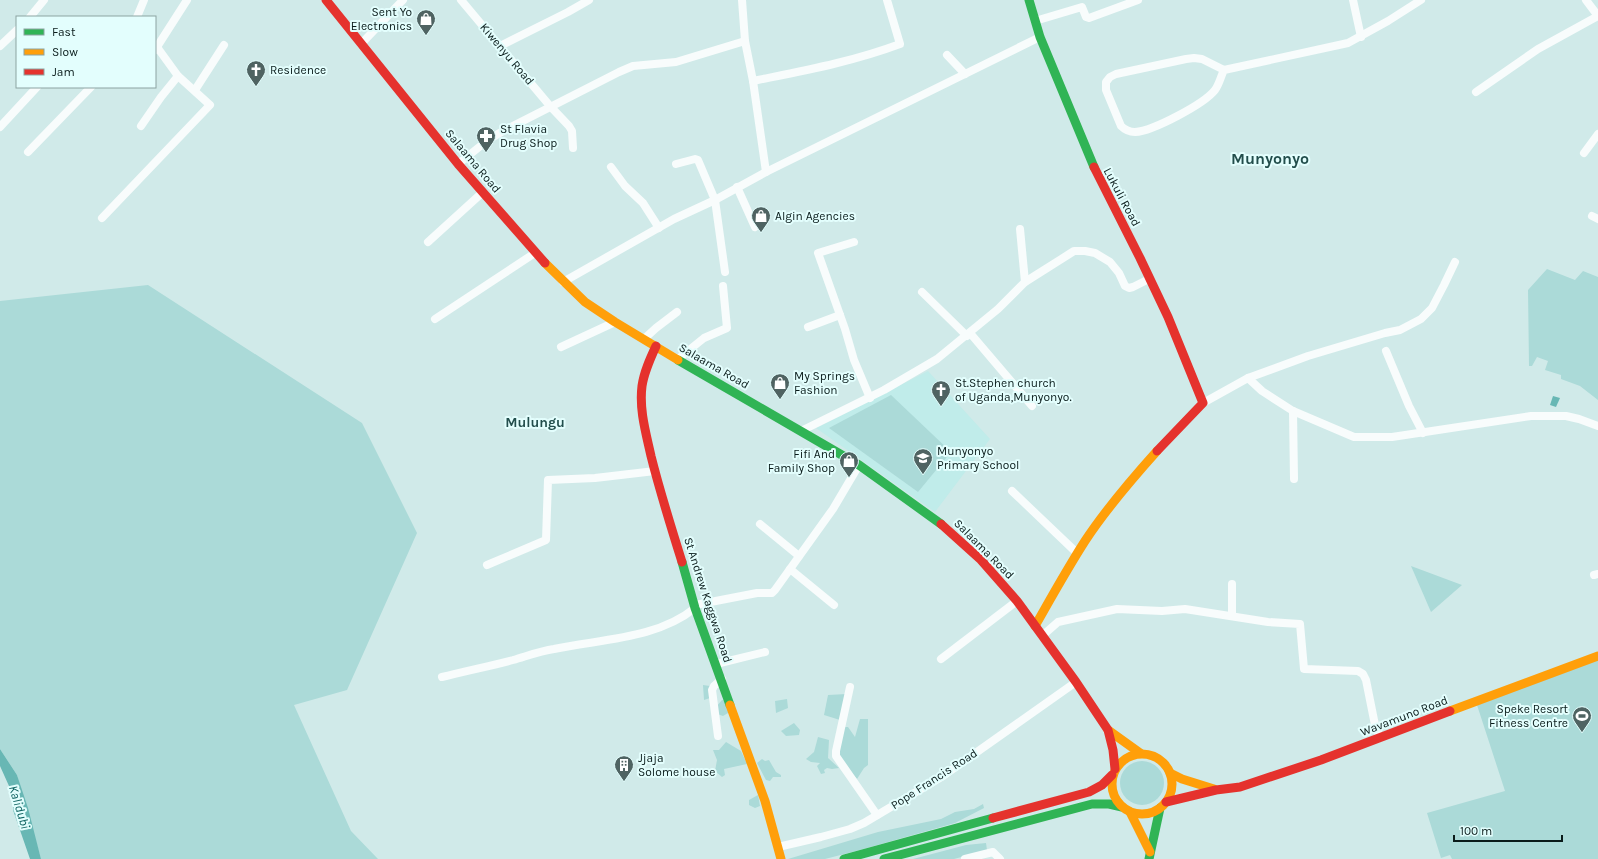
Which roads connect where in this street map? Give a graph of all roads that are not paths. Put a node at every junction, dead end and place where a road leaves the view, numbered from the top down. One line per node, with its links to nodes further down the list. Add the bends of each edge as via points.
1 (44, 0): 16 (street)
2 (144, 0): 17 (street)
3 (187, 0): 28 (street)
4 (326, 0): 24 (main road, Salaama Road)
5 (403, 0): 24 (street)
6 (589, 0): 27 (street)
7 (742, 0): 23 (street)
8 (887, 0): 33 (street, via 900,44 840,62)
9 (1029, 0): 19 (main road, Lukuli Road)
10 (1138, 0): 15 (street, via 1090,18 1086,18)
11 (1353, 0): 22 (street)
12 (1420, 0): 22 (street)
13 (1586, 0): 18 (street)
14 (463, 1): 27 (street, Kiwenyu Road)
15 (1080, 3): 19 (street)
16 (31, 16)
17 (137, 16)
18 (1598, 16): 37 (street, via 1538,49)
19 (1035, 21): 21 (main road, Lukuli Road)
20 (16, 31): 26 (street)
21 (1040, 37): 31 (street); 61 (main road, Lukuli Road, via 1094,168)
22 (1361, 37): 30 (street, via 1348,43)
23 (746, 41): 33 (street); 38 (street, via 676,62 631,67)
24 (361, 44): 45 (main road, Salaama Road)
25 (224, 45): 36 (street)
26 (0, 46)
27 (500, 46): 38 (street, Kiwenyu Road)
28 (156, 48): 32 (street)
29 (947, 56): 31 (street)
30 (1224, 70): 30 (street, via 1202,59 1186,59 1116,74 1106,82 1106,90 1121,126 1134,132 1146,130 1203,101 1215,90)
31 (965, 74): 48 (street)
32 (178, 76): 36 (street); 39 (street)
33 (753, 81): 48 (street)
34 (36, 88): 40 (street)
35 (90, 88): 43 (street)
36 (195, 90): 52 (street, via 210,105)
37 (1476, 92)
38 (550, 106): 42 (street, Kiwenyu Road, via 572,131); 45 (street, via 488,140)
39 (141, 126)
40 (0, 127)
41 (1598, 134): 44 (street)
42 (573, 148)
43 (28, 152)
44 (1584, 153)
45 (458, 164): 50 (main road, Salaama Road)
46 (676, 164): 51 (street, via 698,160)
47 (611, 167): 54 (street, via 625,186 643,203)
48 (766, 172): 49 (street)
49 (737, 187): 51 (street); 53 (street)
50 (482, 192): 56 (street); 58 (main road, Salaama Road)
51 (715, 200): 54 (street); 60 (street)
52 (102, 218)
53 (755, 227)
54 (659, 228): 62 (street)
55 (1020, 229): 63 (street)
56 (428, 242)
57 (854, 242): 67 (street, via 818,253)
58 (535, 253): 62 (main road, Salaama Road); 68 (street)
59 (1455, 262): 77 (street, via 1432,308 1421,319 1400,330 1308,356)
60 (725, 272)
61 (1149, 279): 63 (street, via 1129,288 1125,286 1110,262 1096,253 1074,251); 79 (main road, Lukuli Road, via 1168,317)
62 (563, 282): 69 (main road, Salaama Road, via 585,302)
63 (1025, 282): 71 (street)
64 (723, 286): 76 (street, via 727,328 704,338)
65 (922, 292): 71 (street)
66 (677, 312): 72 (street)
67 (840, 315): 70 (street); 78 (street, via 854,360)
68 (435, 319)
69 (615, 322): 72 (main road, Salaama Road); 74 (street)
70 (808, 327)
71 (969, 335): 78 (street, via 937,359); 80 (street)
72 (644, 339): 73 (main road, Salaama Road)
73 (656, 346): 76 (main road, Salaama Road); 86 (main road, St Andrew Kaggwa Road, via 645,372 641,397)
74 (561, 347)
75 (1386, 351): 84 (street, via 1408,406)
76 (678, 359): 83 (main road, Salaama Road)
77 (1248, 378): 79 (street); 81 (street, via 1262,391)
78 (870, 398): 83 (street)
79 (1203, 403): 90 (main road, via 1152,456 1093,529)
80 (1032, 406)
81 (1293, 411): 84 (street, via 1354,437 1392,437); 87 (street)
82 (1598, 426): 84 (street, via 1566,416 1531,416)
83 (801, 431): 85 (main road, Salaama Road)
84 (1423, 433)
85 (859, 465): 91 (street, via 831,512); 95 (main road, Salaama Road, via 911,500 957,537 982,560)
86 (655, 471): 92 (street, via 548,480 546,540); 97 (main road, St Andrew Kaggwa Road)
87 (1294, 479)
88 (1012, 491): 90 (street)
89 (760, 524): 91 (street)
90 (1077, 553): 99 (main road)
91 (799, 556): 93 (street)
92 (487, 565)
93 (790, 569): 96 (street); 97 (street, via 772,593 757,593)
94 (1232, 584): 98 (street)
95 (1017, 601): 99 (main road, Salaama Road); 103 (street)
96 (834, 605)
97 (695, 606): 104 (main road, St Andrew Kaggwa Road); 105 (street, via 686,616 650,631 542,651)
98 (1232, 615): 100 (street, via 1185,609 1116,609 1058,622); 111 (street, via 1268,622 1300,624 1304,669 1358,671 1363,674)
99 (1035, 626): 100 (main road, Salaama Road)
100 (1042, 636): 107 (main road, Salaama Road)
101 (765, 652): 104 (street)
102 (1598, 656): 111 (main road, Wavamuno Road)
103 (941, 659)
104 (716, 664): 106 (main road, St Andrew Kaggwa Road)
105 (442, 677)
106 (722, 679): 110 (street, via 712,690); 119 (main road, St Andrew Kaggwa Road, via 765,801)
107 (1076, 682): 109 (main road, Salaama Road); 118 (street, Pope Francis Road, via 943,776)
108 (850, 687): 118 (street, via 836,756)
109 (1108, 730): 112 (main road, Salaama Road); 113 (main road, Salaama Road, via 1113,750)
110 (718, 736)
111 (1380, 738): 115 (main road, Wavamuno Road, via 1240,787)
112 (1140, 753): 113 (main road, via 1128,756); 114 (main road, via 1158,758)
113 (1114, 772): 117 (main road, via 1112,793); 122 (main road, via 1102,785 1090,792)
114 (1170, 773): 115 (main road, Wavamuno Road); 116 (main road, via 1172,788)
115 (1216, 790): 116 (main road, Wavamuno Road)
116 (1163, 805): 117 (main road, via 1145,814); 120 (main road)
117 (1126, 810): 120 (main road); 123 (main road, via 1109,804 1092,804)
118 (876, 815): 119 (street, Pope Francis Road, via 850,829)
119 (778, 847): 121 (main road, St Andrew Kaggwa Road)
120 (1150, 855)
121 (781, 858)
122 (844, 859)
123 (884, 859)
124 (965, 859): 125 (street, via 993,852)
125 (1000, 859)

